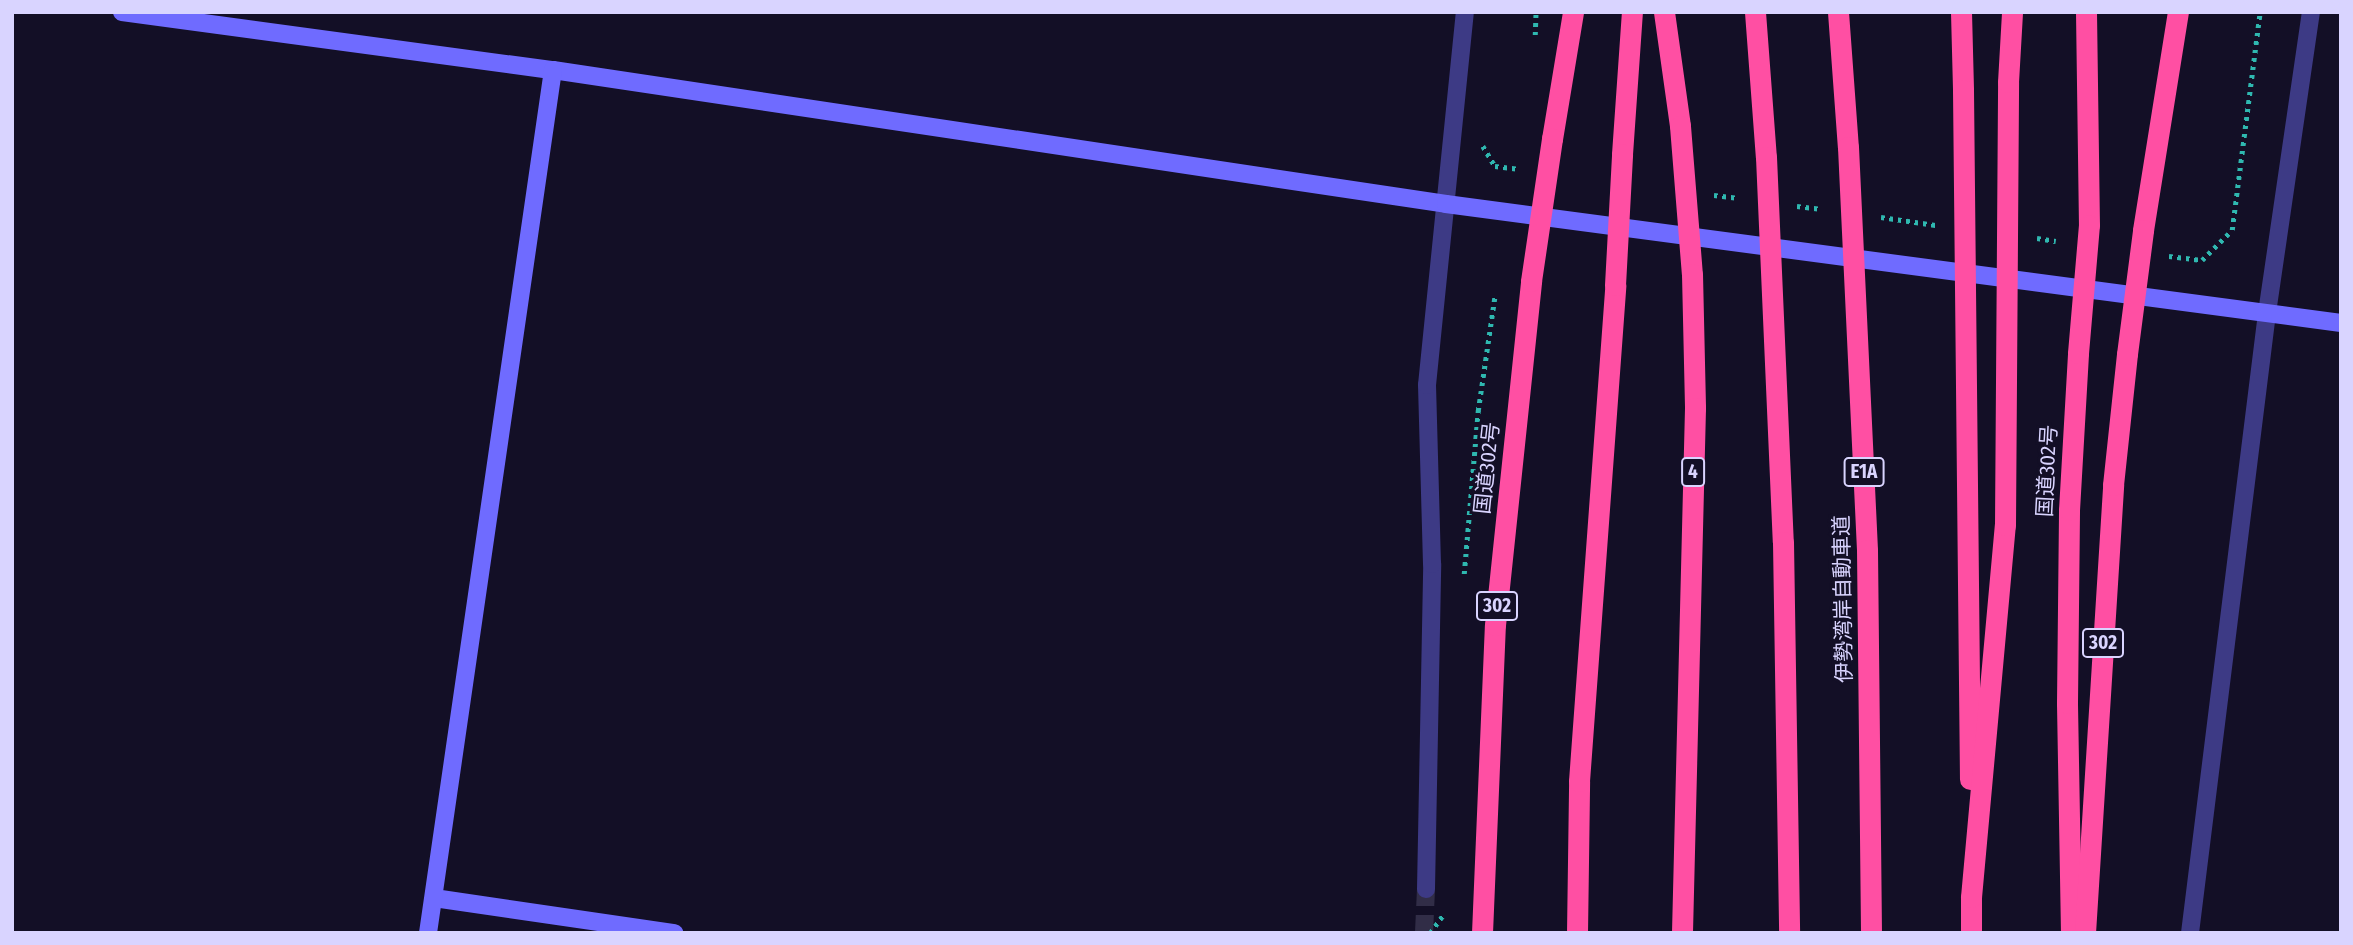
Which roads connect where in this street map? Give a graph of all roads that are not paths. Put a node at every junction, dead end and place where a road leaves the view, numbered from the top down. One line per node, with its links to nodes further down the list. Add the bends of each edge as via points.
1 (122, 12): 13 (street)
2 (1465, 12): 14 (street)
3 (1573, 12): 22 (highway, 国道302号 / 302, bridge, via 1531,281 1495,625)
4 (1632, 12): 23 (highway, bridge, via 1579,781)
5 (1664, 12): 24 (highway, 4, bridge, via 1684,166 1695,395)
6 (1755, 12): 25 (highway, bridge, via 1783,542)
7 (1838, 12): 26 (highway, 伊勢湾岸自動車道 / E1A, bridge, via 1867,550)
8 (1961, 12): 18 (highway, bridge)
9 (2012, 12): 18 (highway, bridge, via 2005,525)
10 (2086, 12): 28 (highway, 国道302号 / 302, bridge, via 2089,225 2069,510)
11 (2178, 12): 29 (highway, 302, bridge, via 2143,230 2113,485)
12 (2311, 12): 15 (street)
13 (552, 70): 14 (street); 19 (street)
14 (1446, 204): 15 (street); 17 (street, via 1427,385 1432,564)
15 (2267, 313): 16 (street); 30 (street)
16 (2341, 323)
17 (1426, 889)
18 (1971, 897): 27 (highway)
19 (434, 898): 20 (street); 21 (street)
20 (428, 933)
21 (674, 933)
22 (1482, 933)
23 (1577, 933)
24 (1682, 933)
25 (1788, 933)
26 (1871, 933)
27 (1971, 933)
28 (2071, 933)
29 (2085, 933)
30 (2190, 933)

